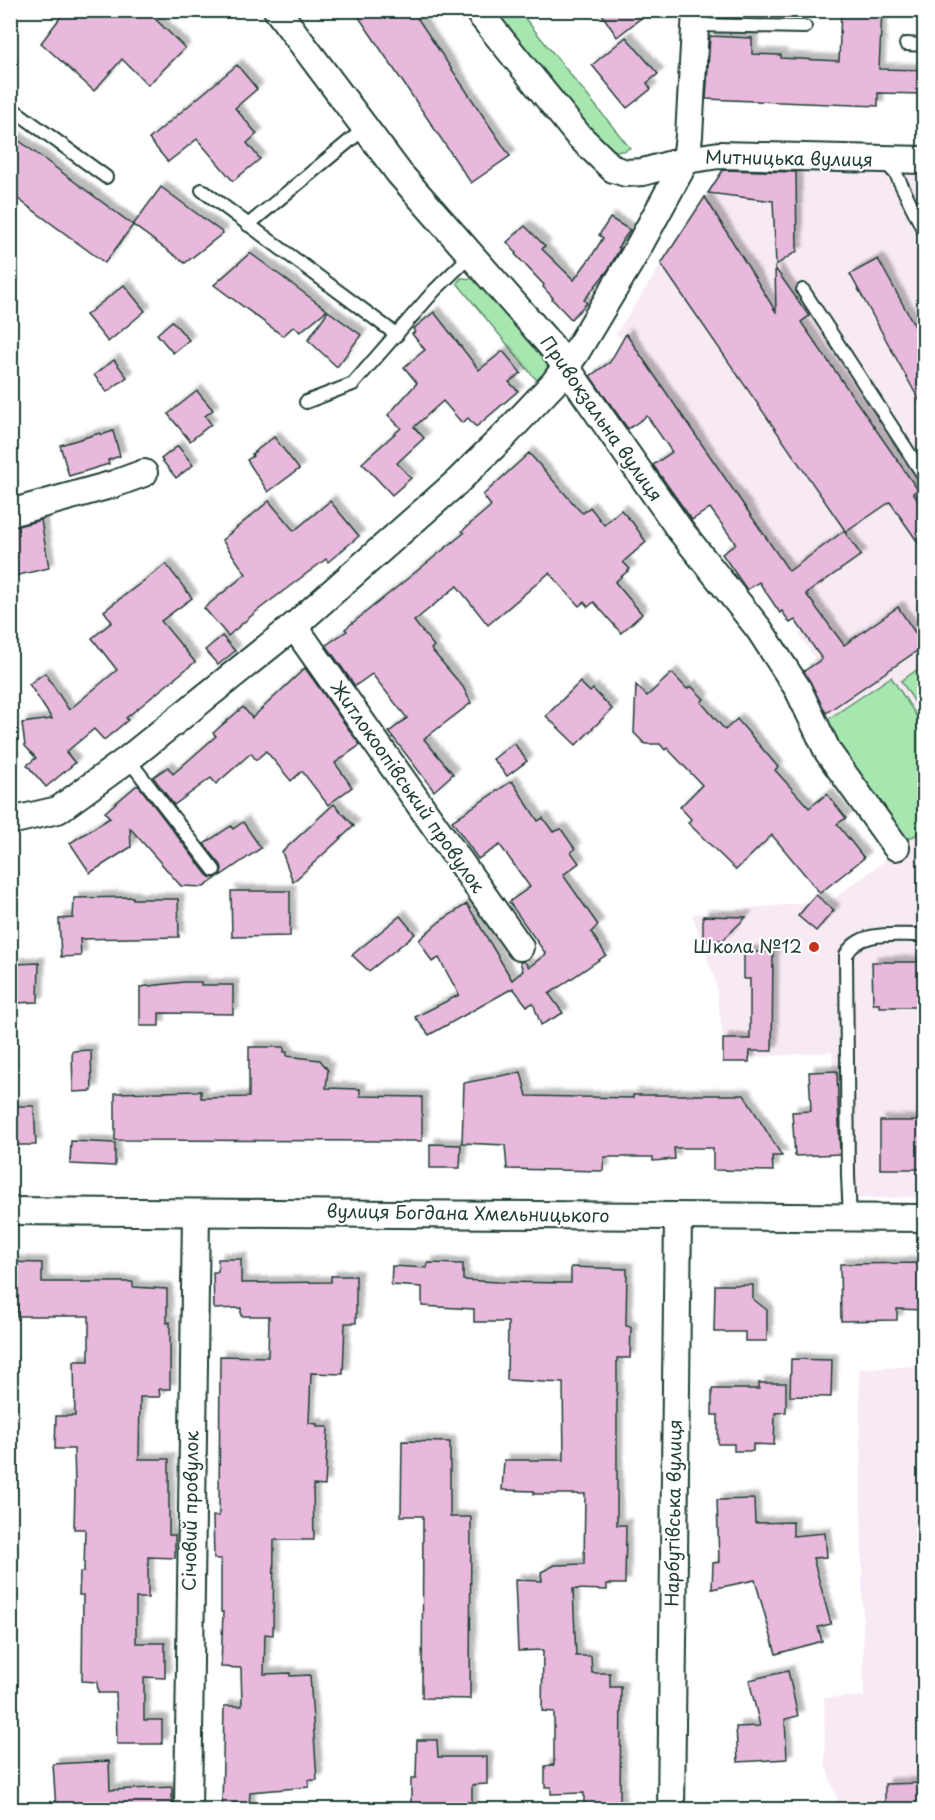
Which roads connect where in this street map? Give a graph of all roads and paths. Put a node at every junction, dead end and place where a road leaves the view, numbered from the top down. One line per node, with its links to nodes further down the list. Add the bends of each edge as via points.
1 (277, 10): 8 (street, Привокзальна вулиця)
2 (477, 10): 9 (street, Митницька вулиця, via 605,163 621,172 634,172)
3 (695, 18): 4 (lane); 9 (street)
4 (805, 27)
5 (906, 44): 6 (lane)
6 (924, 45)
7 (10, 107): 12 (lane)
8 (365, 128): 14 (lane); 16 (street, Привокзальна вулиця)
9 (686, 160): 10 (street, Митницька вулиця, via 719,155); 19 (street)
10 (883, 160): 11 (street, Митницька вулиця); 15 (lane, via 896,174)
11 (924, 160)
12 (106, 177)
13 (202, 190): 14 (lane)
14 (248, 225): 18 (lane)
15 (924, 231)
16 (471, 255): 18 (lane); 19 (street, Привокзальна вулиця)
17 (803, 290): 22 (lane)
18 (397, 335): 20 (lane, via 352,384)
19 (566, 366): 24 (street, via 535,405 457,482); 27 (street, Привокзальна вулиця, via 680,530 759,629 798,689 828,752)
20 (306, 402)
21 (144, 473): 23 (street)
22 (924, 476)
23 (10, 513)
24 (294, 626): 25 (street); 30 (street, Житлокоопівський провулок)
25 (128, 759): 26 (street, via 58,810); 28 (lane)
26 (10, 821)
27 (896, 847)
28 (214, 870)
29 (924, 935): 34 (lane, via 866,937 850,947 846,955)
30 (520, 947)
31 (10, 1211): 32 (street, вулиця Богдана Хмельницького)
32 (196, 1213): 33 (street, вулиця Богдана Хмельницького); 36 (street, Січовий провулок)
33 (678, 1216): 34 (street, вулиця Богдана Хмельницького); 37 (street, Нарбутівська вулиця)
34 (850, 1218): 35 (street, вулиця Богдана Хмельницького)
35 (924, 1218)
36 (188, 1809)
37 (671, 1809)

